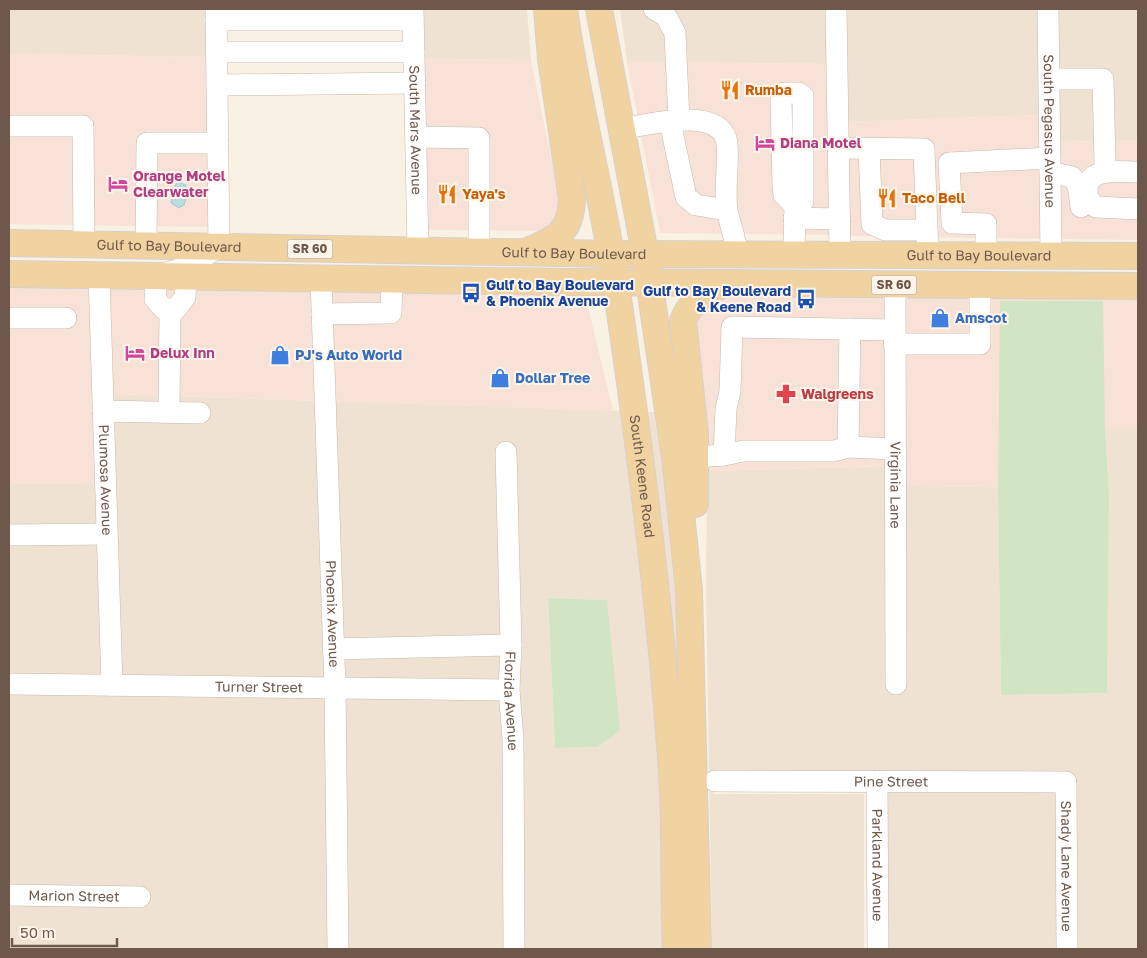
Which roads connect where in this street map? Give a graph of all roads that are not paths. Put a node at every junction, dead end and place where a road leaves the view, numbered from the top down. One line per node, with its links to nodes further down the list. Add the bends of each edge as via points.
1 (547, 9): 37 (main road, via 572,212 560,235)
2 (564, 9): 39 (main road, South Keene Road, via 571,61)
3 (599, 9): 17 (main road)
4 (654, 9): 15 (street, via 666,16 675,33)
5 (836, 9): 20 (street)
6 (1048, 9): 12 (street, South Pegasus Avenue)
7 (216, 14): 8 (street); 10 (street)
8 (303, 14): 9 (street)
9 (413, 14): 11 (street, South Mars Avenue)
10 (217, 52): 11 (street); 14 (street)
11 (414, 52): 13 (street, South Mars Avenue)
12 (1048, 79): 22 (street, via 1103,79); 24 (street, South Pegasus Avenue)
13 (415, 84): 14 (street); 18 (street, South Mars Avenue)
14 (217, 85): 19 (street)
15 (674, 121): 17 (street); 27 (street, via 686,198 696,205); 27 (street, via 704,120 719,128 727,142)
16 (9, 126): 32 (street, via 83,126)
17 (621, 129): 38 (main road)
18 (416, 137): 35 (street, South Mars Avenue); 36 (street, via 479,138)
19 (218, 143): 33 (street, via 148,143); 34 (street)
20 (838, 148): 21 (street); 29 (street)
21 (869, 149): 30 (street, via 872,224); 30 (street, via 924,149)
22 (1105, 164): 23 (street); 24 (street)
23 (1138, 164)
24 (1050, 165): 28 (street, via 1072,177 1078,185 1079,202 1084,213 1095,218); 43 (street, via 949,163 952,223 986,224); 44 (street, South Pegasus Avenue)
25 (1138, 172): 26 (street, via 1097,174 1087,186 1088,196 1096,208)
26 (1138, 209)
27 (727, 210): 40 (street)
28 (1138, 217)
29 (840, 219): 41 (street, via 794,212); 42 (street)
30 (927, 242): 42 (main road, Gulf to Bay Boulevard / SR 60); 43 (main road, Gulf to Bay Boulevard / SR 60)
31 (9, 244): 32 (main road, Gulf to Bay Boulevard / SR 60)
32 (84, 245): 33 (main road, Gulf to Bay Boulevard / SR 60)
33 (146, 246): 34 (main road, Gulf to Bay Boulevard / SR 60)
34 (219, 247): 35 (main road, Gulf to Bay Boulevard / SR 60); 48 (street, via 189,266)
35 (418, 250): 36 (main road, Gulf to Bay Boulevard / SR 60)
36 (479, 251): 37 (main road, Gulf to Bay Boulevard / SR 60)
37 (526, 252): 39 (main road, Gulf to Bay Boulevard / SR 60)
38 (645, 253): 39 (main road, Gulf to Bay Boulevard / SR 60); 40 (main road, Gulf to Bay Boulevard / SR 60); 53 (main road)
39 (611, 254): 52 (main road, South Keene Road)
40 (737, 254): 41 (main road, Gulf to Bay Boulevard / SR 60)
41 (794, 254): 42 (main road, Gulf to Bay Boulevard / SR 60)
42 (840, 254)
43 (986, 255): 44 (main road, Gulf to Bay Boulevard / SR 60)
44 (1051, 255): 45 (main road, Gulf to Bay Boulevard / SR 60)
45 (1138, 256)
46 (9, 274): 47 (main road, SR 60)
47 (98, 275): 48 (main road, SR 60); 64 (street, Plumosa Avenue)
48 (157, 276): 49 (main road, SR 60); 58 (street, via 155,299 164,309)
49 (186, 276): 50 (main road, SR 60); 58 (street, via 185,297 176,309)
50 (321, 278): 51 (main road, SR 60); 59 (street, Phoenix Avenue)
51 (392, 280): 52 (main road, SR 60); 59 (street, via 391,313)
52 (616, 283): 53 (main road, SR 60); 89 (main road, South Keene Road, via 663,645 673,777)
53 (649, 283): 54 (main road, SR 60); 74 (main road, via 675,458)
54 (723, 284): 55 (main road, SR 60); 71 (main road, via 698,297 683,321)
55 (895, 285): 56 (main road, SR 60); 63 (street, Virginia Lane)
56 (980, 285): 57 (main road, SR 60); 63 (street, via 980,344)
57 (1138, 286)
58 (170, 309): 65 (street)
59 (322, 314): 76 (street, Phoenix Avenue)
60 (9, 318): 61 (street)
61 (66, 318)
62 (850, 329): 63 (street); 67 (street); 70 (street, via 732,327 730,391 726,409)
63 (894, 337): 68 (street, Virginia Lane)
64 (103, 411): 65 (street); 72 (street, Plumosa Avenue)
65 (169, 411): 66 (street)
66 (200, 413)
67 (848, 447): 68 (street); 70 (street, via 834,451)
68 (895, 449): 78 (street, Virginia Lane)
69 (506, 452): 75 (street, Florida Avenue)
70 (733, 453): 71 (street)
71 (695, 456): 74 (main road, via 694,558)
72 (107, 534): 73 (street); 79 (street, Plumosa Avenue)
73 (9, 535)
74 (688, 590): 90 (main road)
75 (511, 645): 76 (street); 81 (street, Florida Avenue)
76 (333, 649): 80 (street, Phoenix Avenue)
77 (9, 684): 79 (street, Turner Street)
78 (896, 684)
79 (112, 685): 80 (street, Turner Street)
80 (335, 688): 81 (street, Turner Street); 87 (street, Phoenix Avenue)
81 (509, 690): 88 (street, Florida Avenue, via 513,739)
82 (715, 781): 83 (street, Pine Street)
83 (877, 781): 84 (street, Pine Street); 91 (street, Parkland Avenue)
84 (1066, 782): 92 (street, Shady Lane Avenue)
85 (9, 895): 86 (street, Marion Street)
86 (140, 897)
87 (338, 949)
88 (514, 949)
89 (676, 949)
90 (698, 949)
91 (878, 949)
92 (1067, 949)

